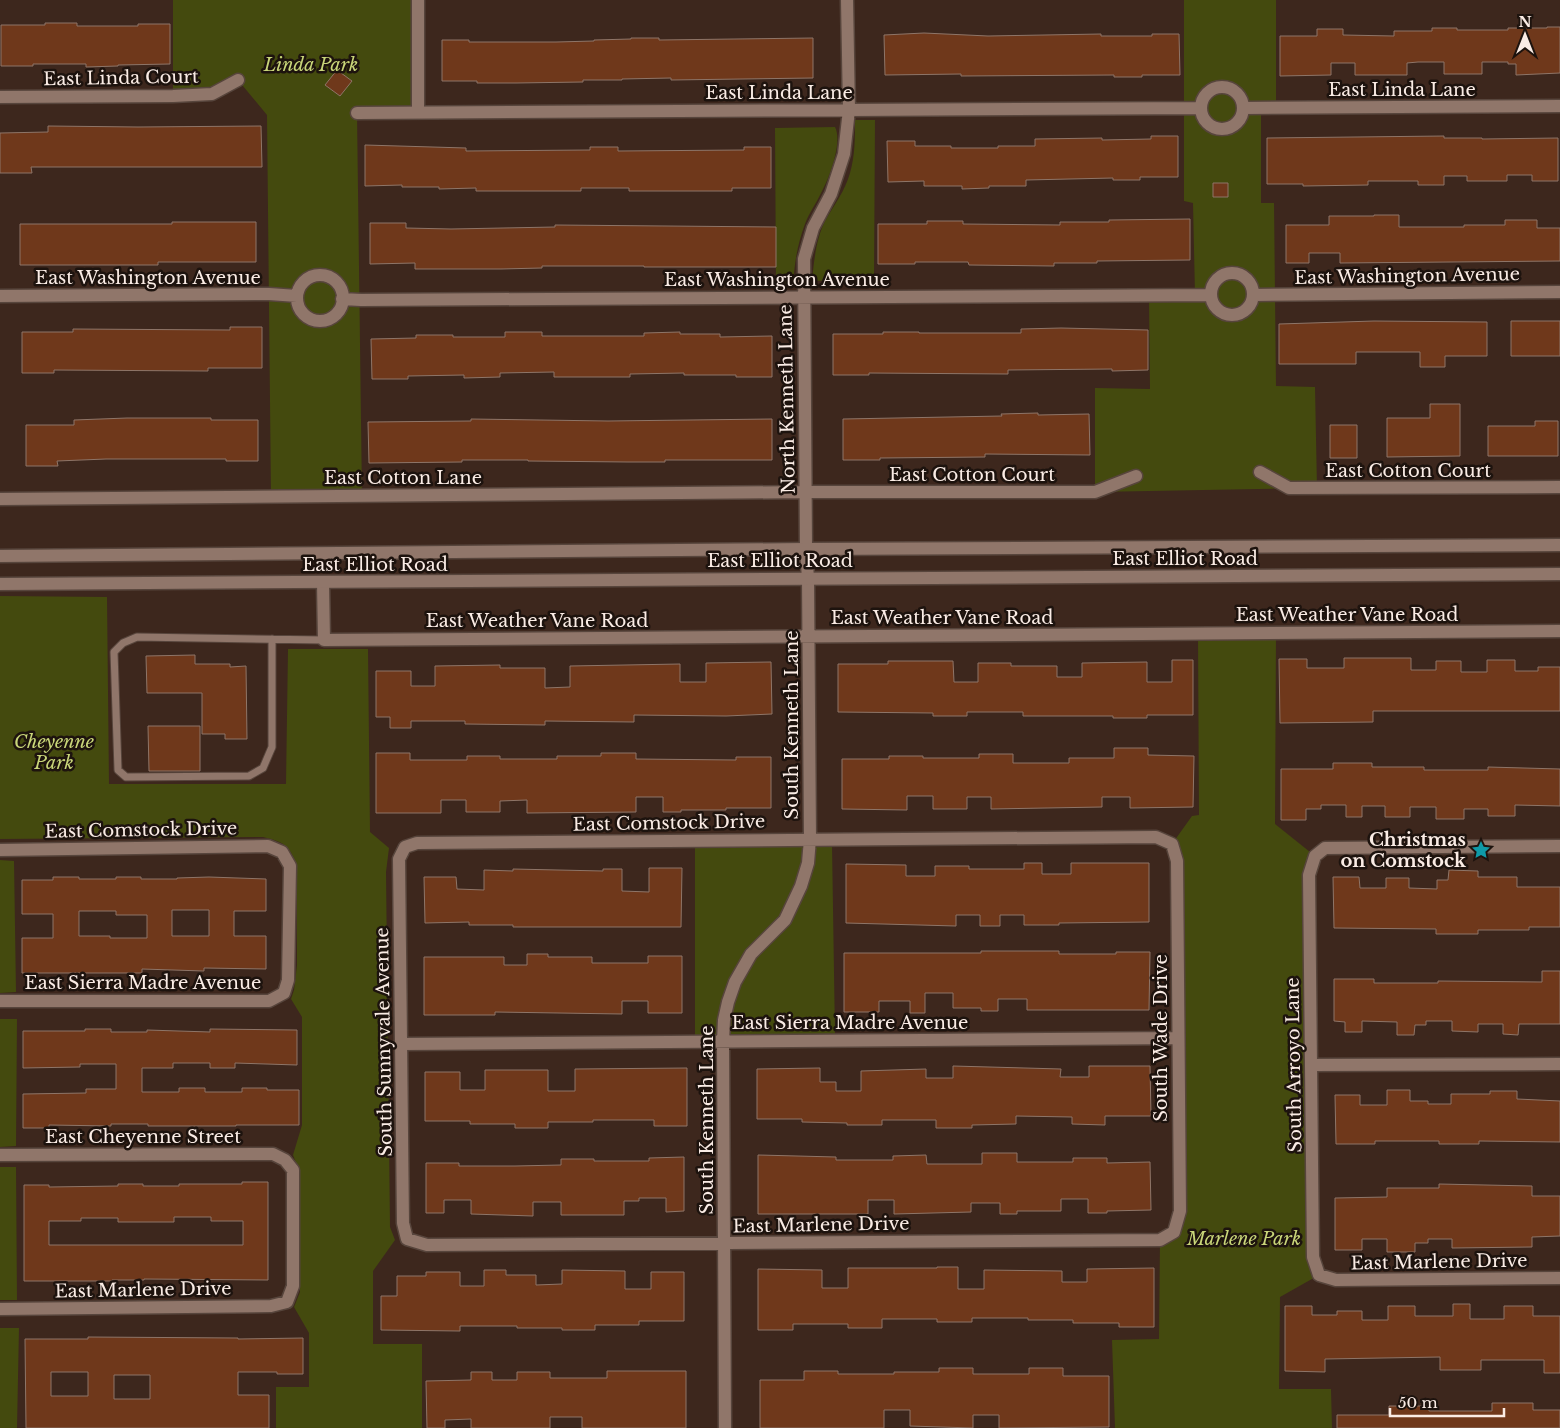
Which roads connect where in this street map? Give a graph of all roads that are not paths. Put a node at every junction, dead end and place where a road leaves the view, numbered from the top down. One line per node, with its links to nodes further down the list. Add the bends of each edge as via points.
1 (418, 0): 9 (street)
2 (847, 0): 8 (street, North Kenneth Lane)
3 (238, 80): 4 (street, East Linda Court, via 212,94)
4 (0, 97)
5 (1560, 106): 7 (street, East Linda Lane)
6 (1201, 108): 7 (street, via 1206,122 1220,129 1238,122); 7 (street, via 1204,96 1210,90 1225,86 1239,95); 8 (street, East Linda Lane)
7 (1244, 108)
8 (849, 110): 9 (street, East Linda Lane); 16 (street, North Kenneth Lane, via 844,154 831,194 813,228 804,259)
9 (418, 112): 10 (street, East Linda Lane)
10 (357, 113)
11 (1560, 292): 13 (street, East Washington Avenue)
12 (1211, 295): 13 (street, via 1220,312 1234,316 1247,310); 13 (street, via 1219,277 1235,272 1250,280); 16 (street, East Washington Avenue)
13 (1254, 295)
14 (0, 296): 15 (street, East Washington Avenue)
15 (297, 296): 17 (street, via 304,280 318,275 334,280 340,287); 17 (street, via 299,308 317,320 326,320 336,313)
16 (804, 297): 17 (street, East Washington Avenue); 21 (street, North Kenneth Lane)
17 (342, 299)
18 (1260, 472): 20 (street, East Cotton Court, via 1289,488)
19 (1136, 476): 21 (street, East Cotton Court, via 1095,492)
20 (1560, 488)
21 (806, 492): 22 (street, East Cotton Lane); 24 (street, North Kenneth Lane)
22 (0, 499)
23 (1560, 545): 24 (street, East Elliot Road)
24 (806, 549): 25 (street, East Elliot Road); 26 (street, North Kenneth Lane)
25 (0, 556)
26 (808, 572): 27 (street, East Elliot Road); 28 (street, East Elliot Road); 31 (street, South Kenneth Lane)
27 (1560, 574)
28 (323, 583): 29 (street, East Elliot Road); 33 (street)
29 (0, 584)
30 (1560, 631): 31 (street, East Weather Vane Road)
31 (809, 636): 33 (street, East Weather Vane Road); 34 (street, South Kenneth Lane)
32 (272, 639): 32 (lane, via 272,747 263,768 249,776 126,777 118,770 114,652 123,643 136,637); 33 (lane)
33 (324, 640)
34 (810, 839): 35 (street, East Comstock Drive, via 1156,837); 36 (street, East Comstock Drive, via 417,842); 42 (street, South Kenneth Lane, via 806,871 785,920 751,954 735,982 724,1020)
35 (1172, 844): 41 (street, South Wade Drive, via 1177,861)
36 (405, 846): 43 (street, South Sunnyvale Avenue, via 399,859)
37 (1560, 846): 45 (street, South Arroyo Lane, via 1325,848 1315,856 1309,875)
38 (0, 850): 39 (street, East Comstock Drive, via 268,846 282,852 290,866 288,980)
39 (284, 993): 40 (street, East Sierra Madre Avenue, via 269,1001)
40 (0, 1001)
41 (1178, 1038): 42 (street, East Sierra Madre Avenue); 47 (street, South Wade Drive, via 1180,1211)
42 (722, 1042): 43 (street, East Sierra Madre Avenue); 49 (street, South Kenneth Lane)
43 (402, 1044): 48 (street, South Sunnyvale Avenue, via 403,1223)
44 (1560, 1064): 45 (street)
45 (1312, 1065): 50 (street, South Arroyo Lane, via 1313,1257)
46 (0, 1155): 52 (street, East Cheyenne Street, via 273,1154 285,1160 293,1170 292,1286)
47 (1174, 1232): 49 (street, East Marlene Drive, via 1160,1240)
48 (407, 1239): 49 (street, East Marlene Drive, via 427,1245)
49 (724, 1244): 54 (street, South Kenneth Lane)
50 (1319, 1275): 51 (street, East Marlene Drive, via 1336,1280)
51 (1560, 1278)
52 (287, 1302): 53 (street, East Marlene Drive, via 271,1306)
53 (0, 1309)
54 (726, 1428)

